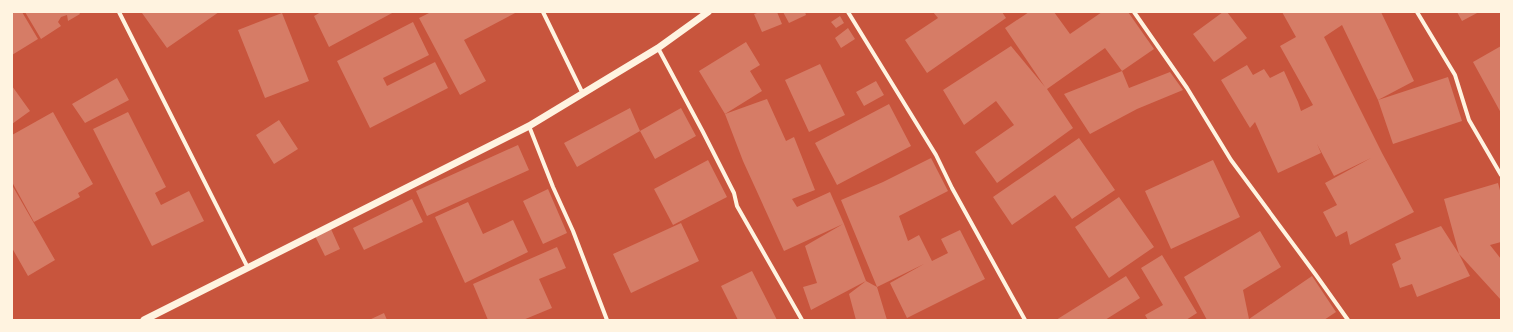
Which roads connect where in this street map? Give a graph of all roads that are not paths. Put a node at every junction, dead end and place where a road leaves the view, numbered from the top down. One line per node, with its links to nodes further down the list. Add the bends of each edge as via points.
1 (119, 12): 11 (street)
2 (543, 12): 8 (street)
3 (708, 12): 7 (street)
4 (848, 12): 15 (street, via 936,155)
5 (1134, 12): 16 (street, via 1187,88 1231,160)
6 (1417, 12): 10 (street, via 1455,75 1469,120)
7 (658, 48): 8 (street); 14 (street, via 734,193 737,206)
8 (583, 94): 9 (street)
9 (529, 126): 11 (street); 13 (street)
10 (1501, 175)
11 (248, 268): 12 (street)
12 (144, 320)
13 (607, 320)
14 (802, 320)
15 (1025, 320)
16 (1348, 320)

